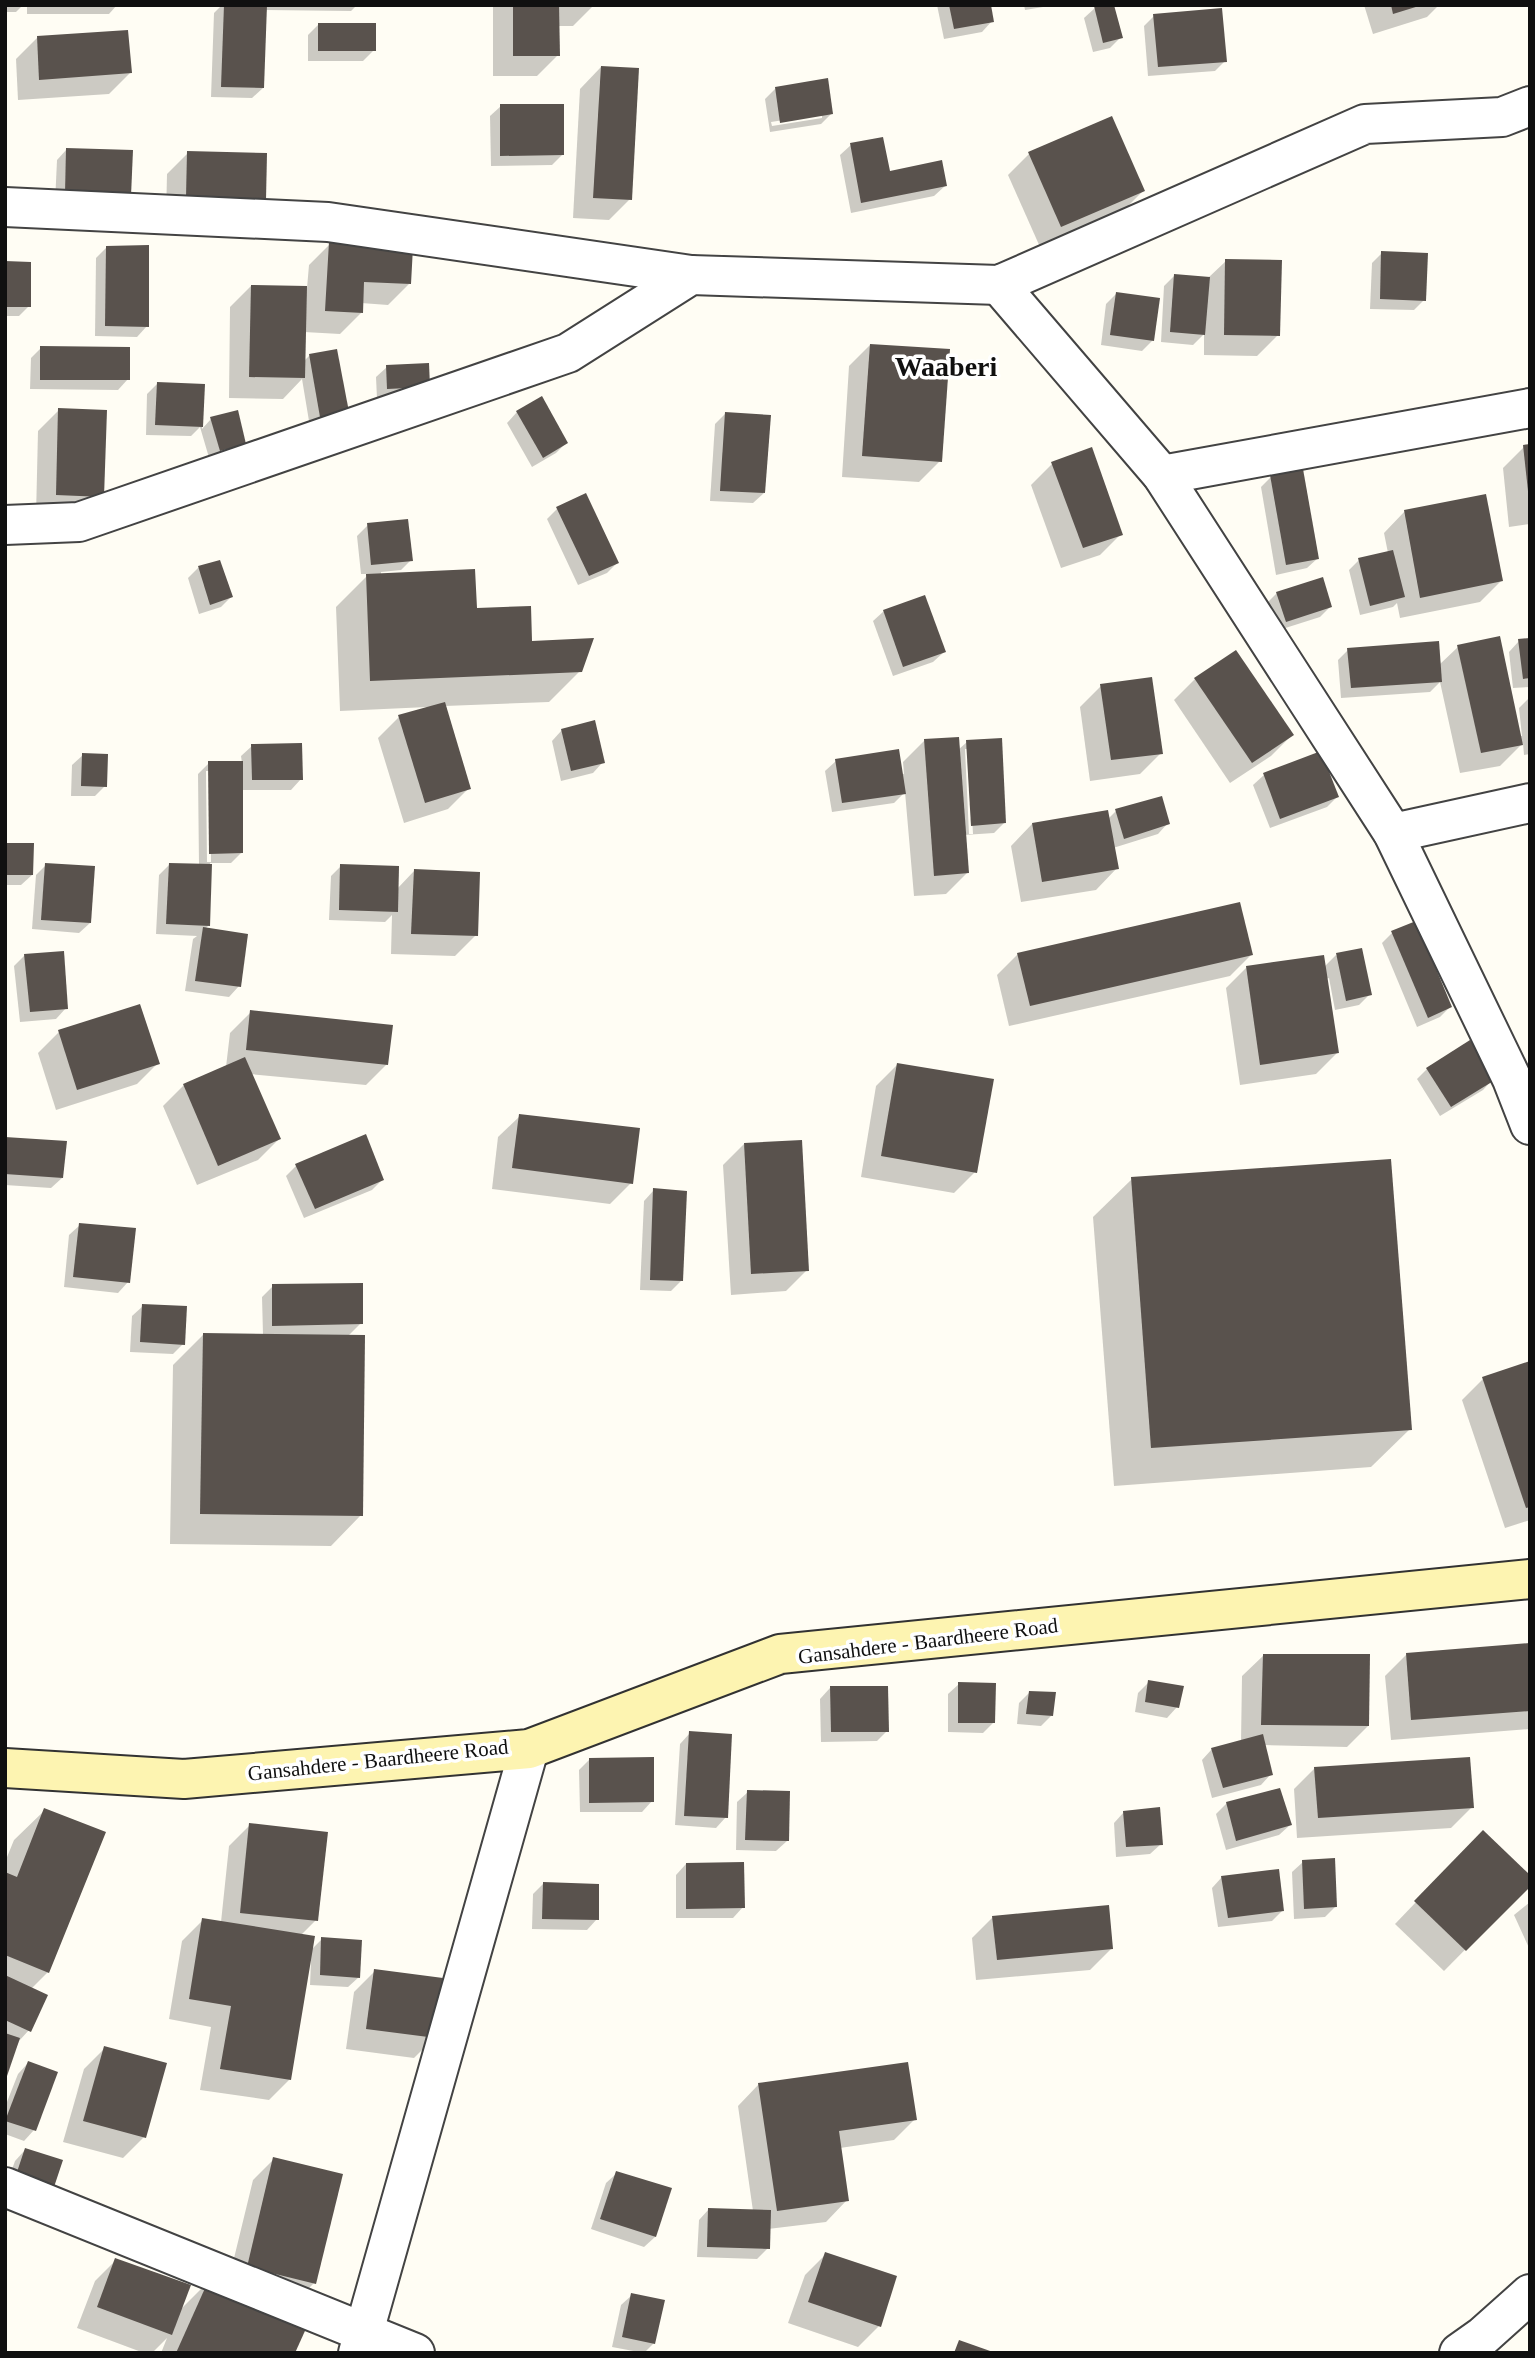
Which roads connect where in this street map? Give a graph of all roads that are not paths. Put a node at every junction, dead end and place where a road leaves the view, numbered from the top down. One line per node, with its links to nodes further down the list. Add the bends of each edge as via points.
1 (1530, 106): 4 (street, via 1502,117 1364,124)
2 (5, 207): 3 (street, via 328,222)
3 (691, 275): 4 (street); 7 (street, via 568,353 79,522)
4 (999, 285): 6 (street)
5 (1530, 408): 6 (street)
6 (1162, 475): 9 (street)
7 (5, 526)
8 (1530, 803): 9 (street)
9 (1393, 833): 10 (street)
10 (1530, 1125)
11 (1530, 1578): 12 (main road, Gansahdere - Baardheere Road, via 780,1654)
12 (530, 1749): 13 (main road, Gansahdere - Baardheere Road, via 184,1779); 16 (street)
13 (5, 1768)
14 (5, 2187): 16 (street)
15 (1530, 2294): 17 (street)
16 (361, 2342): 18 (street)
17 (1472, 2347)
18 (415, 2353)

